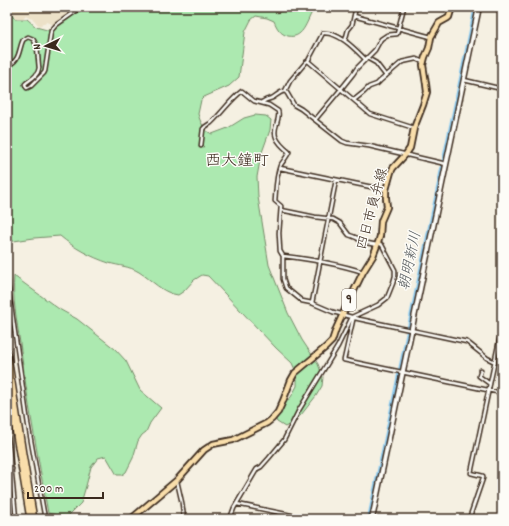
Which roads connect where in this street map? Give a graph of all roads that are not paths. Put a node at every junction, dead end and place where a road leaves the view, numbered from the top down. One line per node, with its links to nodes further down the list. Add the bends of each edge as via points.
1 (82, 7): 13 (street, via 51,30 45,71 31,86 27,88 25,85 39,70 37,46 33,39 25,38 17,59)
2 (356, 7): 6 (street)
3 (404, 7): 7 (street)
4 (452, 7): 8 (main road, 四日市員弁線 / 9, via 449,17 439,22)
5 (479, 7): 15 (street)
6 (354, 16): 7 (street); 9 (street)
7 (399, 28): 8 (street); 10 (street, via 397,34 384,36)
8 (431, 37): 12 (main road, 四日市員弁線 / 9)
9 (345, 41): 10 (street); 11 (street, via 335,35 323,33)
10 (366, 58): 14 (street, via 376,63); 16 (street)
11 (308, 61): 16 (street); 18 (street, via 290,81)
12 (423, 62): 14 (street, via 416,59 402,62); 22 (main road, 四日市員弁線 / 9, via 427,92)
13 (7, 66)
14 (386, 76): 19 (street)
15 (464, 80): 17 (street); 25 (street)
16 (341, 89): 19 (street); 21 (street)
17 (502, 89)
18 (285, 91): 20 (street); 21 (street, via 295,106)
19 (354, 100): 22 (street, via 370,114)
20 (263, 103): 23 (street, via 242,91 205,126); 26 (street, via 278,111 275,136 289,152)
21 (315, 120): 24 (street, via 347,143)
22 (414, 128): 24 (main road, 四日市員弁線 / 9)
23 (201, 146)
24 (406, 154): 25 (street); 28 (main road, 四日市員弁線 / 9, via 393,168)
25 (444, 164): 41 (street)
26 (280, 168): 27 (street); 29 (street, via 275,201 281,206)
27 (336, 180): 28 (street); 30 (street)
28 (386, 190): 31 (main road, 四日市員弁線 / 9, via 387,207)
29 (281, 210): 30 (street); 32 (street, via 279,233 280,251)
30 (329, 218): 31 (street, via 340,223 349,235 362,242); 33 (street)
31 (378, 244): 34 (main road, 四日市員弁線 / 9); 39 (street, via 382,245 395,270 393,283 387,298)
32 (283, 256): 33 (street); 36 (street, via 283,279 286,288 300,300)
33 (320, 262): 34 (street); 36 (street)
34 (363, 272): 37 (main road, 四日市員弁線 / 9)
35 (7, 278): 60 (street)
36 (312, 303): 38 (street)
37 (347, 305): 38 (street); 55 (main road, 四日市員弁線 / 9, via 332,341 295,373 278,412 272,419 244,435 209,446)
38 (342, 314): 39 (street)
39 (352, 318): 41 (street); 47 (street, via 344,360); 56 (street, via 338,346 298,410 284,440 257,469)
40 (502, 327): 42 (street)
41 (410, 330): 45 (street, via 467,342); 47 (street)
42 (498, 348): 43 (street); 45 (street)
43 (502, 349)
44 (7, 350): 59 (highway)
45 (495, 362): 49 (street)
46 (480, 370): 49 (street, via 480,376)
47 (401, 372): 50 (street); 65 (street)
48 (7, 381): 58 (highway)
49 (490, 384): 50 (street)
50 (489, 390): 51 (street); 66 (street, via 471,473 483,478)
51 (502, 393)
52 (7, 432): 54 (street)
53 (7, 469): 54 (street)
54 (12, 469): 57 (street)
55 (177, 480): 61 (main road, 四日市員弁線 / 9); 62 (street)
56 (237, 504): 63 (street); 64 (street)
57 (16, 519)
58 (30, 519)
59 (34, 519)
60 (45, 519)
61 (131, 519)
62 (184, 519)
63 (230, 519)
64 (310, 519)
65 (372, 519)
66 (469, 519)

